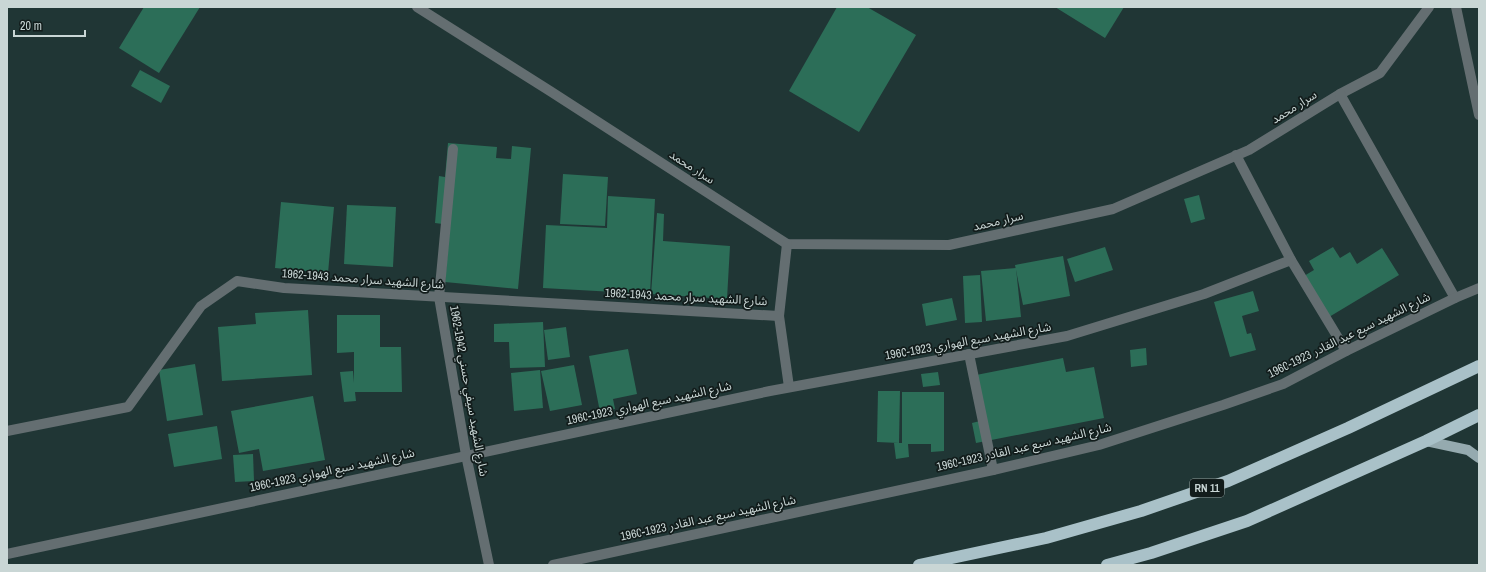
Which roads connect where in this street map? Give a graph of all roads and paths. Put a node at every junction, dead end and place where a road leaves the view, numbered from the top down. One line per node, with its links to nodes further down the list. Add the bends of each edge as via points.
1 (417, 7): 8 (street, سرار محمد)
2 (1429, 7): 4 (street, سرار محمد, via 1380,73)
3 (1456, 7): 5 (street)
4 (1340, 94): 7 (street, سرار محمد, via 1249,150); 12 (street)
5 (1479, 115)
6 (453, 149): 11 (street, شارع الشهيد سيفي حسني 1942-1962)
7 (1236, 155): 8 (street, سرار محمد, via 1114,209 949,245); 9 (street)
8 (787, 244): 13 (street)
9 (1291, 260): 14 (street); 15 (street, شارع الشهيد سبع الهواري 1923-1960, via 1204,294 1067,336)
10 (1479, 288): 12 (street, شارع الشهيد سبع عبد القادر 1923-1960)
11 (439, 297): 13 (street, شارع الشهيد سرار محمد 1943-1962); 19 (street, شارع الشهيد سرار محمد 1943-1962, via 284,288 237,281 201,306 128,407); 21 (street, شارع الشهيد سيفي حسني 1942-1962)
12 (1455, 298): 14 (street, شارع الشهيد سبع عبد القادر 1923-1960)
13 (779, 316): 17 (street)
14 (1346, 351): 23 (street, شارع الشهيد سبع عبد القادر 1923-1960, via 1283,384 1223,405 1099,445)
15 (969, 354): 17 (street, شارع الشهيد سبع الهواري 1923-1960); 23 (street)
16 (1479, 366): 27 (highway, RN 11, via 1228,481 1141,511 1046,538)
17 (789, 387): 21 (street, شارع الشهيد سبع الهواري 1923-1960)
18 (1479, 415): 20 (highway)
19 (7, 431)
20 (1426, 441): 22 (main road, via 1468,450); 28 (highway, via 1247,521)
21 (466, 455): 24 (street, شارع الشهيد سبع الهواري 1923-1960); 25 (street, شارع الشهيد سيفي حسني 1942-1962)
22 (1479, 458)
23 (993, 470): 26 (street, شارع الشهيد سبع عبد القادر 1923-1960)
24 (7, 554)
25 (489, 565)
26 (553, 565)
27 (918, 565)
28 (1107, 565)

